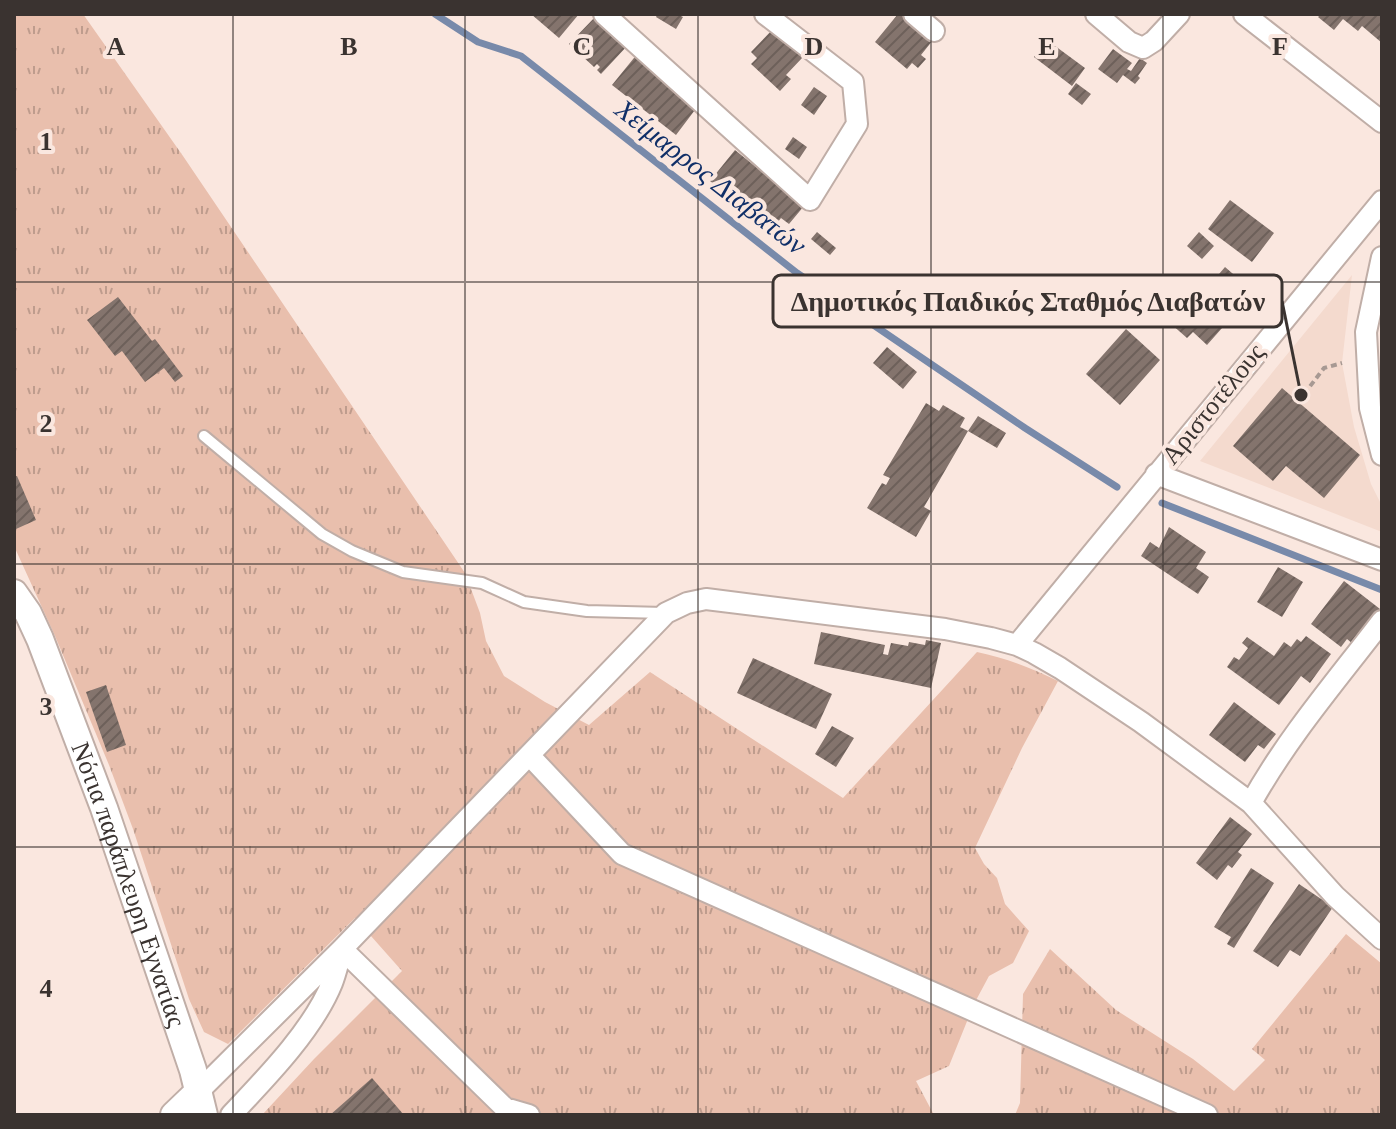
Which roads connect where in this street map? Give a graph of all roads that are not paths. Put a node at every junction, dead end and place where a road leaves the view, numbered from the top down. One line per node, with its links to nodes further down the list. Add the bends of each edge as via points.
1 (604, 14): 2 (street, via 810,200 857,124 853,82)
2 (765, 14)
3 (914, 14): 7 (street)
4 (1096, 14): 5 (street, via 1143,48)
5 (1179, 14)
6 (1244, 14): 8 (street)
7 (934, 31)
8 (1382, 122)
9 (1382, 201): 13 (street, Αριστοτέλους)
10 (1382, 257): 12 (street, via 1366,332 1370,408)
11 (204, 436): 16 (lane, via 322,534 403,572 482,583 524,602 587,611)
12 (1382, 455)
13 (1156, 474): 14 (street); 18 (street, Αριστοτέλους)
14 (1382, 560)
15 (14, 593): 23 (street, Νότια παράπλευρη Εγνατίας, via 40,639 104,808)
16 (666, 613): 18 (street, via 706,599 930,627); 19 (street)
17 (1382, 621): 20 (street, via 1284,750)
18 (1017, 645): 20 (street, via 1130,714)
19 (530, 756): 22 (street); 27 (street, via 622,854)
20 (1251, 803): 21 (street, via 1335,896)
21 (1382, 939)
22 (342, 949): 23 (street); 25 (street, via 315,1013); 26 (street, via 505,1108)
23 (202, 1103): 24 (street)
24 (174, 1115)
25 (231, 1115)
26 (529, 1115)
27 (1207, 1115)

